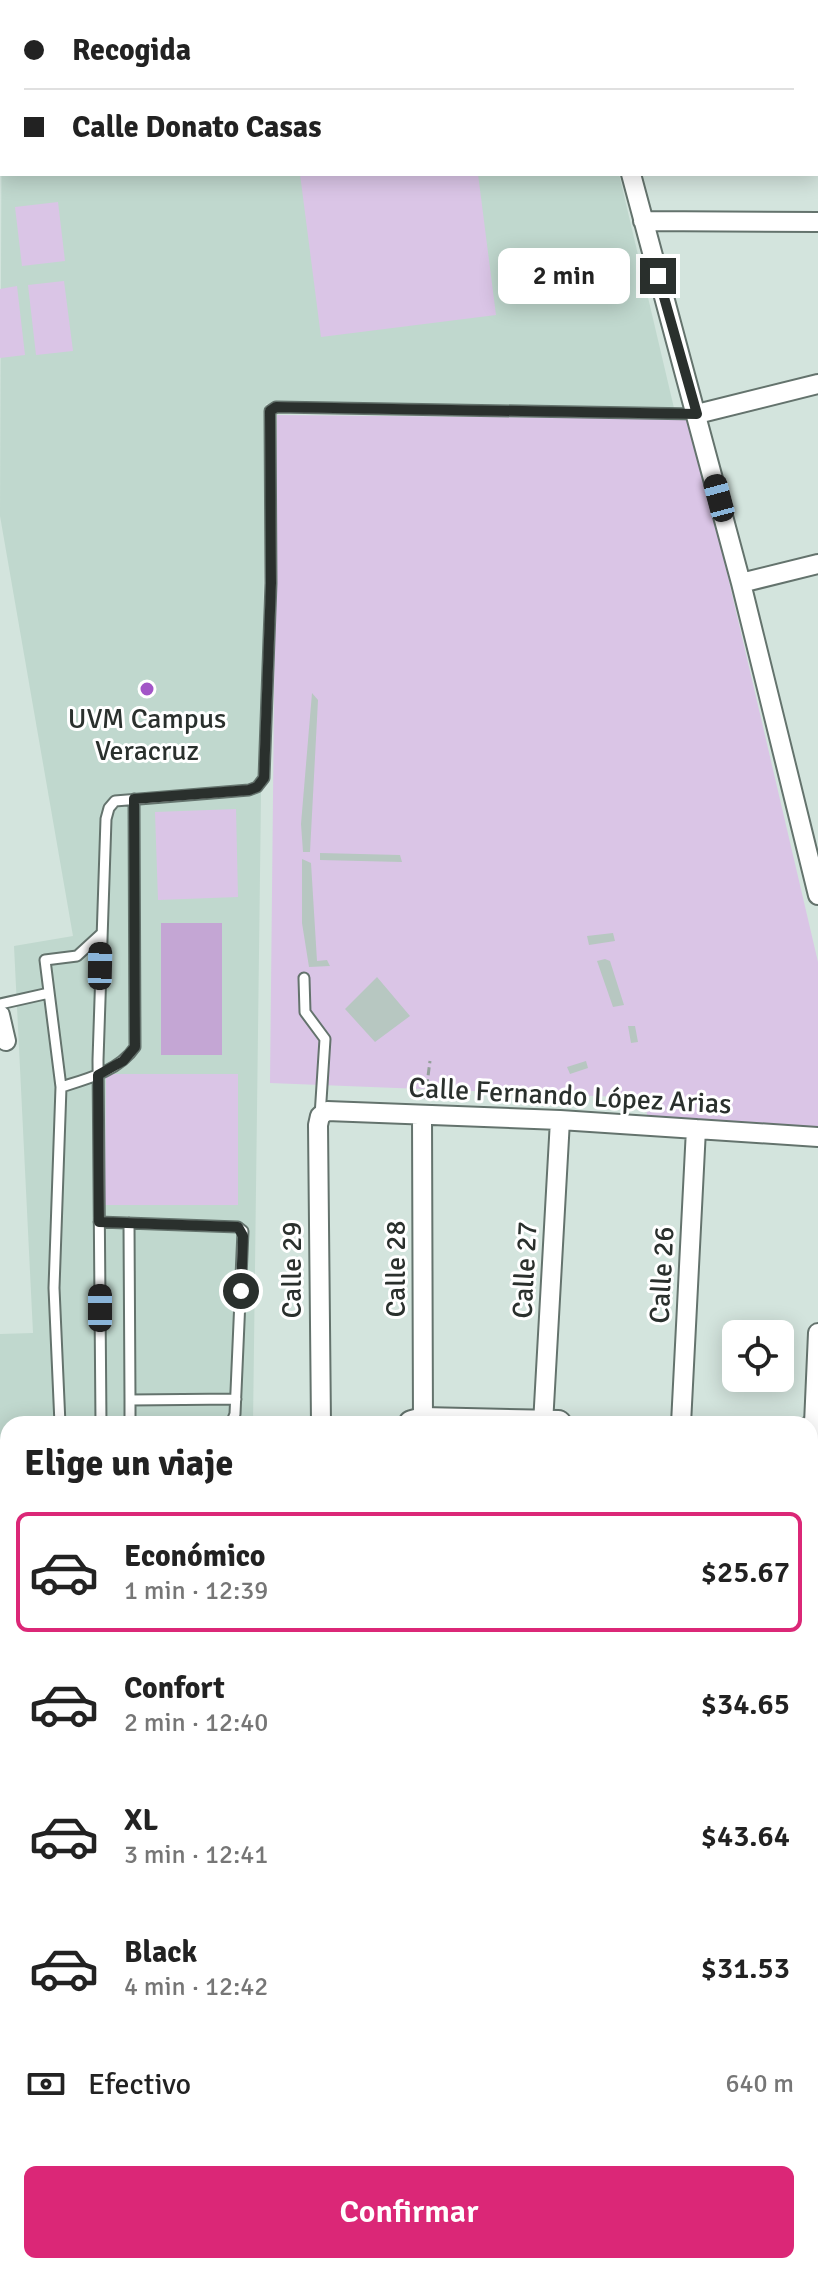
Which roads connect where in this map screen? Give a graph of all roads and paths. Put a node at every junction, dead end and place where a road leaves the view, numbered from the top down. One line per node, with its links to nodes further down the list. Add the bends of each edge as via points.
1 (632, 176): 2 (street)
2 (643, 221): 3 (street); 5 (street)
3 (818, 222)
4 (818, 384): 5 (street)
5 (697, 414): 7 (street); 8 (lane, via 272,408 264,778 249,790)
6 (818, 564): 7 (street)
7 (741, 583): 9 (street)
8 (134, 799): 10 (lane, via 115,801 106,819); 17 (lane, via 135,1047)
9 (818, 895)
10 (101, 934): 12 (lane, via 77,956 45,960); 17 (lane)
11 (304, 978): 20 (lane, via 305,1012 325,1039)
12 (49, 993): 13 (lane); 18 (lane)
13 (0, 1004)
14 (0, 1015): 15 (street)
15 (6, 1041)
16 (430, 1061): 19 (path)
17 (98, 1075): 18 (lane); 24 (lane)
18 (61, 1087): 29 (lane, via 54,1288)
19 (422, 1115): 20 (street, Calle Fernando López Arias, via 327,1111); 21 (street, Calle Fernando López Arias); 34 (street, Calle 28)
20 (320, 1116): 33 (street, Calle 29)
21 (560, 1120): 22 (street, Calle Fernando López Arias); 35 (street, Calle 27)
22 (696, 1129): 23 (street, Calle Fernando López Arias); 36 (street, Calle 26)
23 (818, 1137)
24 (99, 1222): 25 (lane); 30 (lane)
25 (129, 1223): 27 (lane, via 243,1231); 28 (lane)
26 (818, 1333): 37 (street)
27 (236, 1399): 28 (lane); 32 (lane)
28 (130, 1400): 31 (lane)
29 (60, 1416)
30 (101, 1416)
31 (130, 1416)
32 (234, 1416)
33 (321, 1416)
34 (420, 1416)
35 (543, 1416)
36 (681, 1416)
37 (815, 1416)

